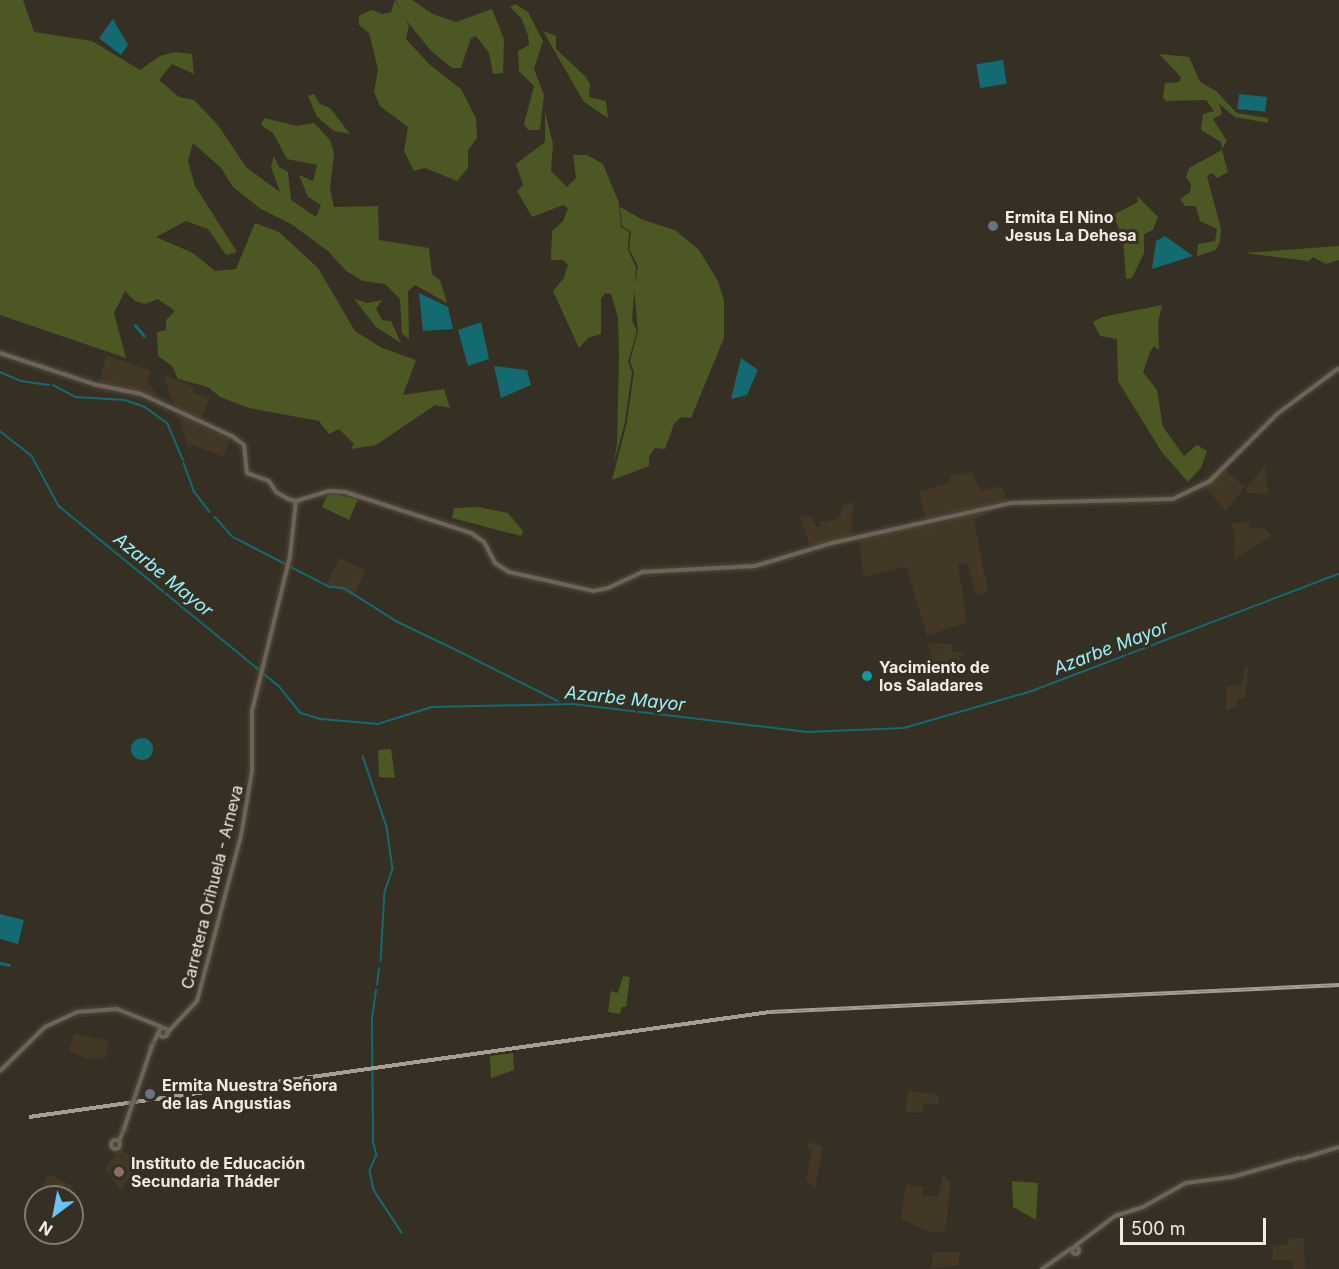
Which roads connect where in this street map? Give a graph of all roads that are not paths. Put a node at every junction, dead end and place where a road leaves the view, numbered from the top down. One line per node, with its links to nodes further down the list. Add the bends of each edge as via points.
1 (0, 353): 3 (main road, via 97,385 141,394 232,436 245,448 247,473 269,481 276,492)
2 (1339, 368): 3 (main road, via 1291,402 1210,481 1173,499 1011,503 832,543 755,566 642,572 599,591 558,586 509,572 495,563 484,542 471,532 345,492 329,490)
3 (296, 501): 4 (main road, Carretera Orihuela - Arneva, via 287,566 252,711 250,784 242,832 197,1001 177,1024)
4 (162, 1031): 5 (main road, via 148,1020 117,1009 76,1011 45,1028); 6 (main road, Carretera Orihuela - Arneva, bridge, via 152,1046 124,1131)
5 (0, 1071)
6 (117, 1140)
7 (1339, 1148): 8 (main road, via 1232,1177 1186,1184 1143,1207 1115,1216)
8 (1044, 1269)

